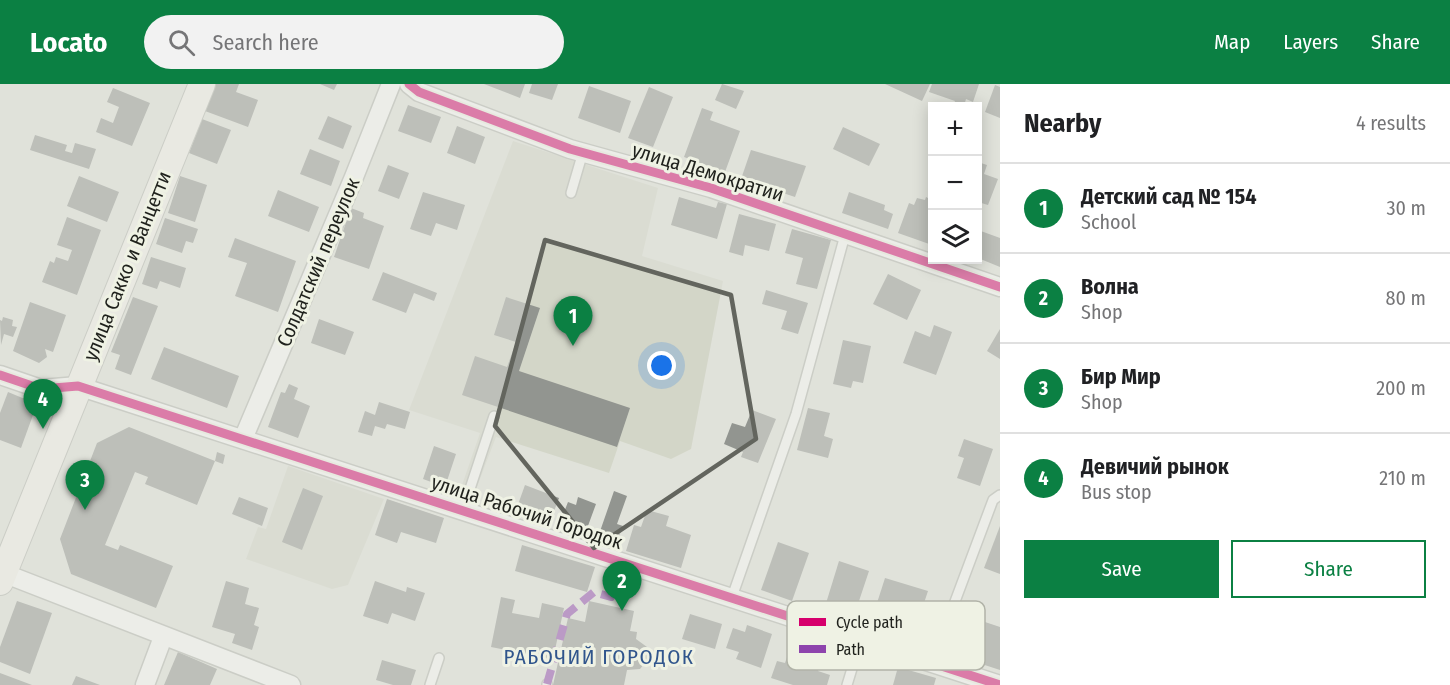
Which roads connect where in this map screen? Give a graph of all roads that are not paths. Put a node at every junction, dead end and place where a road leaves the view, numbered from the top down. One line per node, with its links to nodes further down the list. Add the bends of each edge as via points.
1 (202, 84): 9 (street, улица Сакко и Ванцетти)
2 (391, 84): 11 (street, Солдатский переулок)
3 (409, 84): 4 (street, улица Демократии, via 419,92)
4 (583, 152): 5 (lane); 6 (street, улица Демократии, via 711,188)
5 (571, 194)
6 (845, 235): 7 (street, улица Демократии); 15 (lane, via 796,414)
7 (1000, 287)
8 (0, 375): 9 (street, via 41,389)
9 (78, 386): 11 (street, улица Рабочий Городок); 14 (street, улица Сакко и Ванцетти)
10 (494, 416): 13 (lane)
11 (243, 439): 13 (street, улица Рабочий Городок)
12 (1000, 495): 16 (lane, via 993,501)
13 (463, 510): 15 (street, улица Рабочий Городок)
14 (2, 577): 18 (street)
15 (732, 597): 17 (street, улица Рабочий Городок)
16 (955, 601)
17 (787, 615)
18 (163, 637): 22 (street); 23 (street)
19 (439, 658): 24 (lane)
20 (852, 670): 25 (lane)
21 (954, 670): 26 (street, улица Рабочий Городок)
22 (145, 685)
23 (291, 685)
24 (430, 685)
25 (847, 685)
26 (1000, 685)

